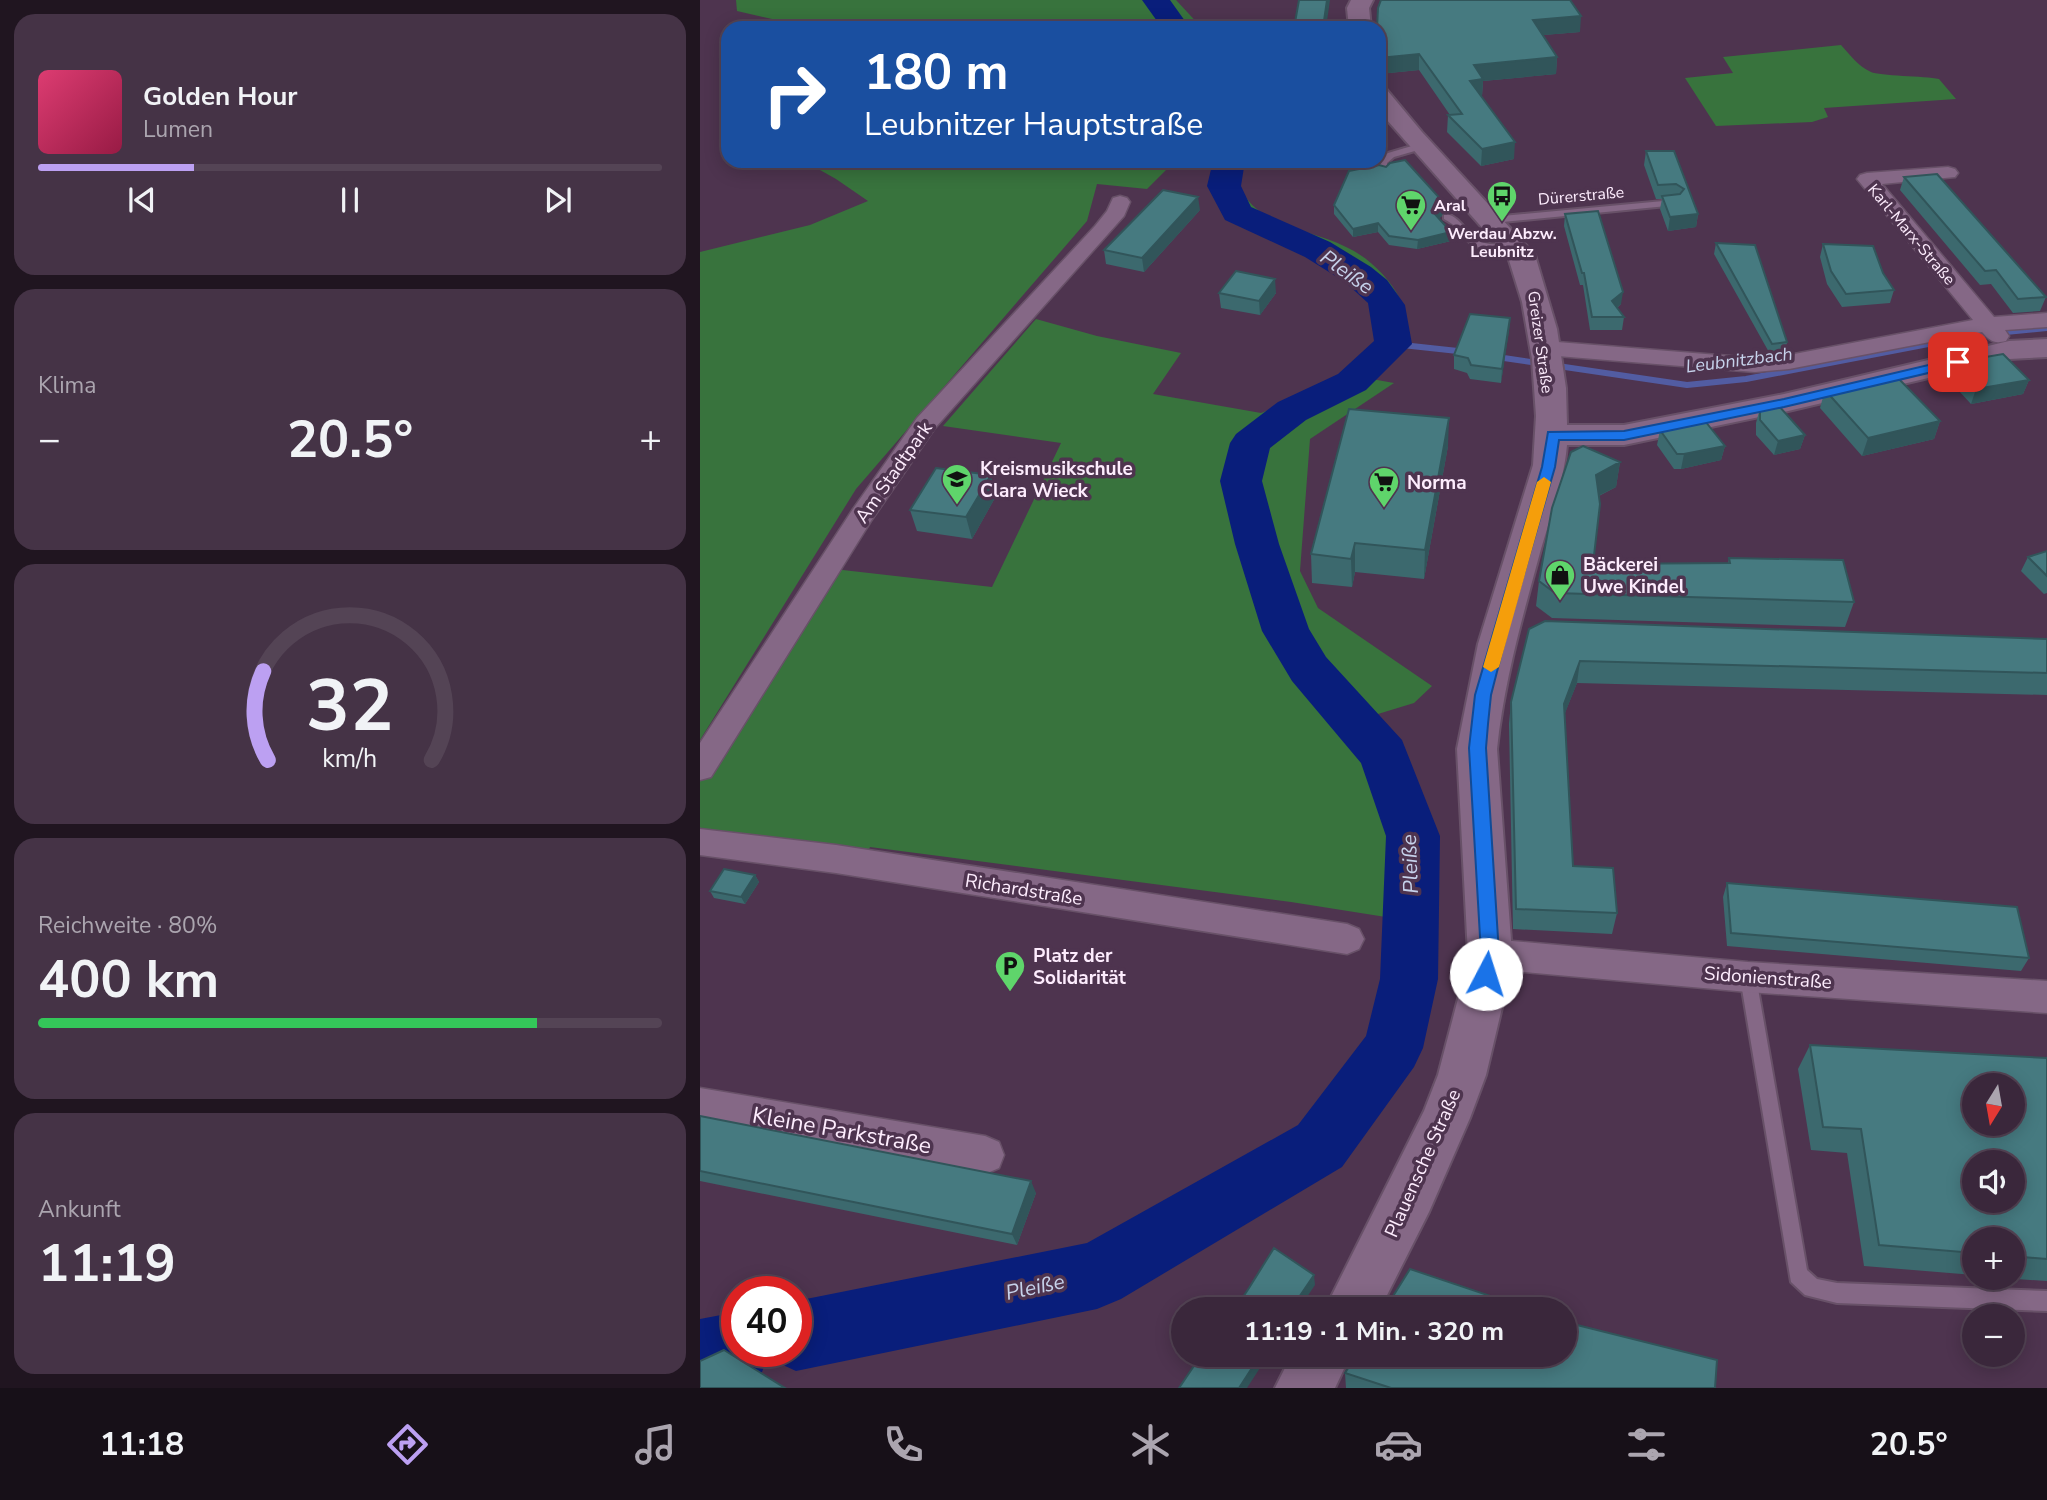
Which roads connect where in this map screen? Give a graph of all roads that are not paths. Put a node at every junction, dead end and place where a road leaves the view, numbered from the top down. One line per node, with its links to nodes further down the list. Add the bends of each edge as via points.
1 (1362, 0): 2 (street)
2 (1359, 21)
3 (1386, 103): 4 (street, Greizer Straße)
4 (1422, 146): 5 (lane); 12 (street, Greizer Straße)
5 (1386, 159)
6 (1383, 168): 7 (lane)
7 (1384, 171)
8 (1948, 173): 15 (street, Karl-Marx-Straße, via 1867,179)
9 (1120, 202): 19 (street, Am Stadtpark, via 1102,230 926,423)
10 (1674, 202): 12 (lane, Dürerstraße)
11 (1447, 217): 13 (lane, via 1472,243)
12 (1492, 220): 13 (street, Greizer Straße)
13 (1515, 248): 17 (street, Greizer Straße, via 1532,279)
14 (2047, 320): 15 (street)
15 (1997, 336): 16 (street); 17 (street, via 1755,365); 18 (street, via 1784,403 1624,435)
16 (2047, 348)
17 (1546, 360): 18 (street, Greizer Straße)
18 (1552, 435): 22 (street, Plauensche Straße, via 1514,629 1483,695 1477,748)
19 (700, 768)
20 (700, 842): 21 (street, Richardstraße)
21 (1347, 939)
22 (1490, 954): 23 (street, Sidonienstraße); 27 (street, Plauensche Straße, via 1465,1063 1446,1118)
23 (1748, 976): 24 (street, Sidonienstraße); 28 (lane, via 1798,1275 1812,1288 1837,1293)
24 (2047, 997)
25 (700, 1106): 26 (street, Kleine Parkstraße)
26 (985, 1155)
27 (1358, 1297)
28 (2047, 1301)
29 (1316, 1367): 30 (street)
30 (1303, 1388)

